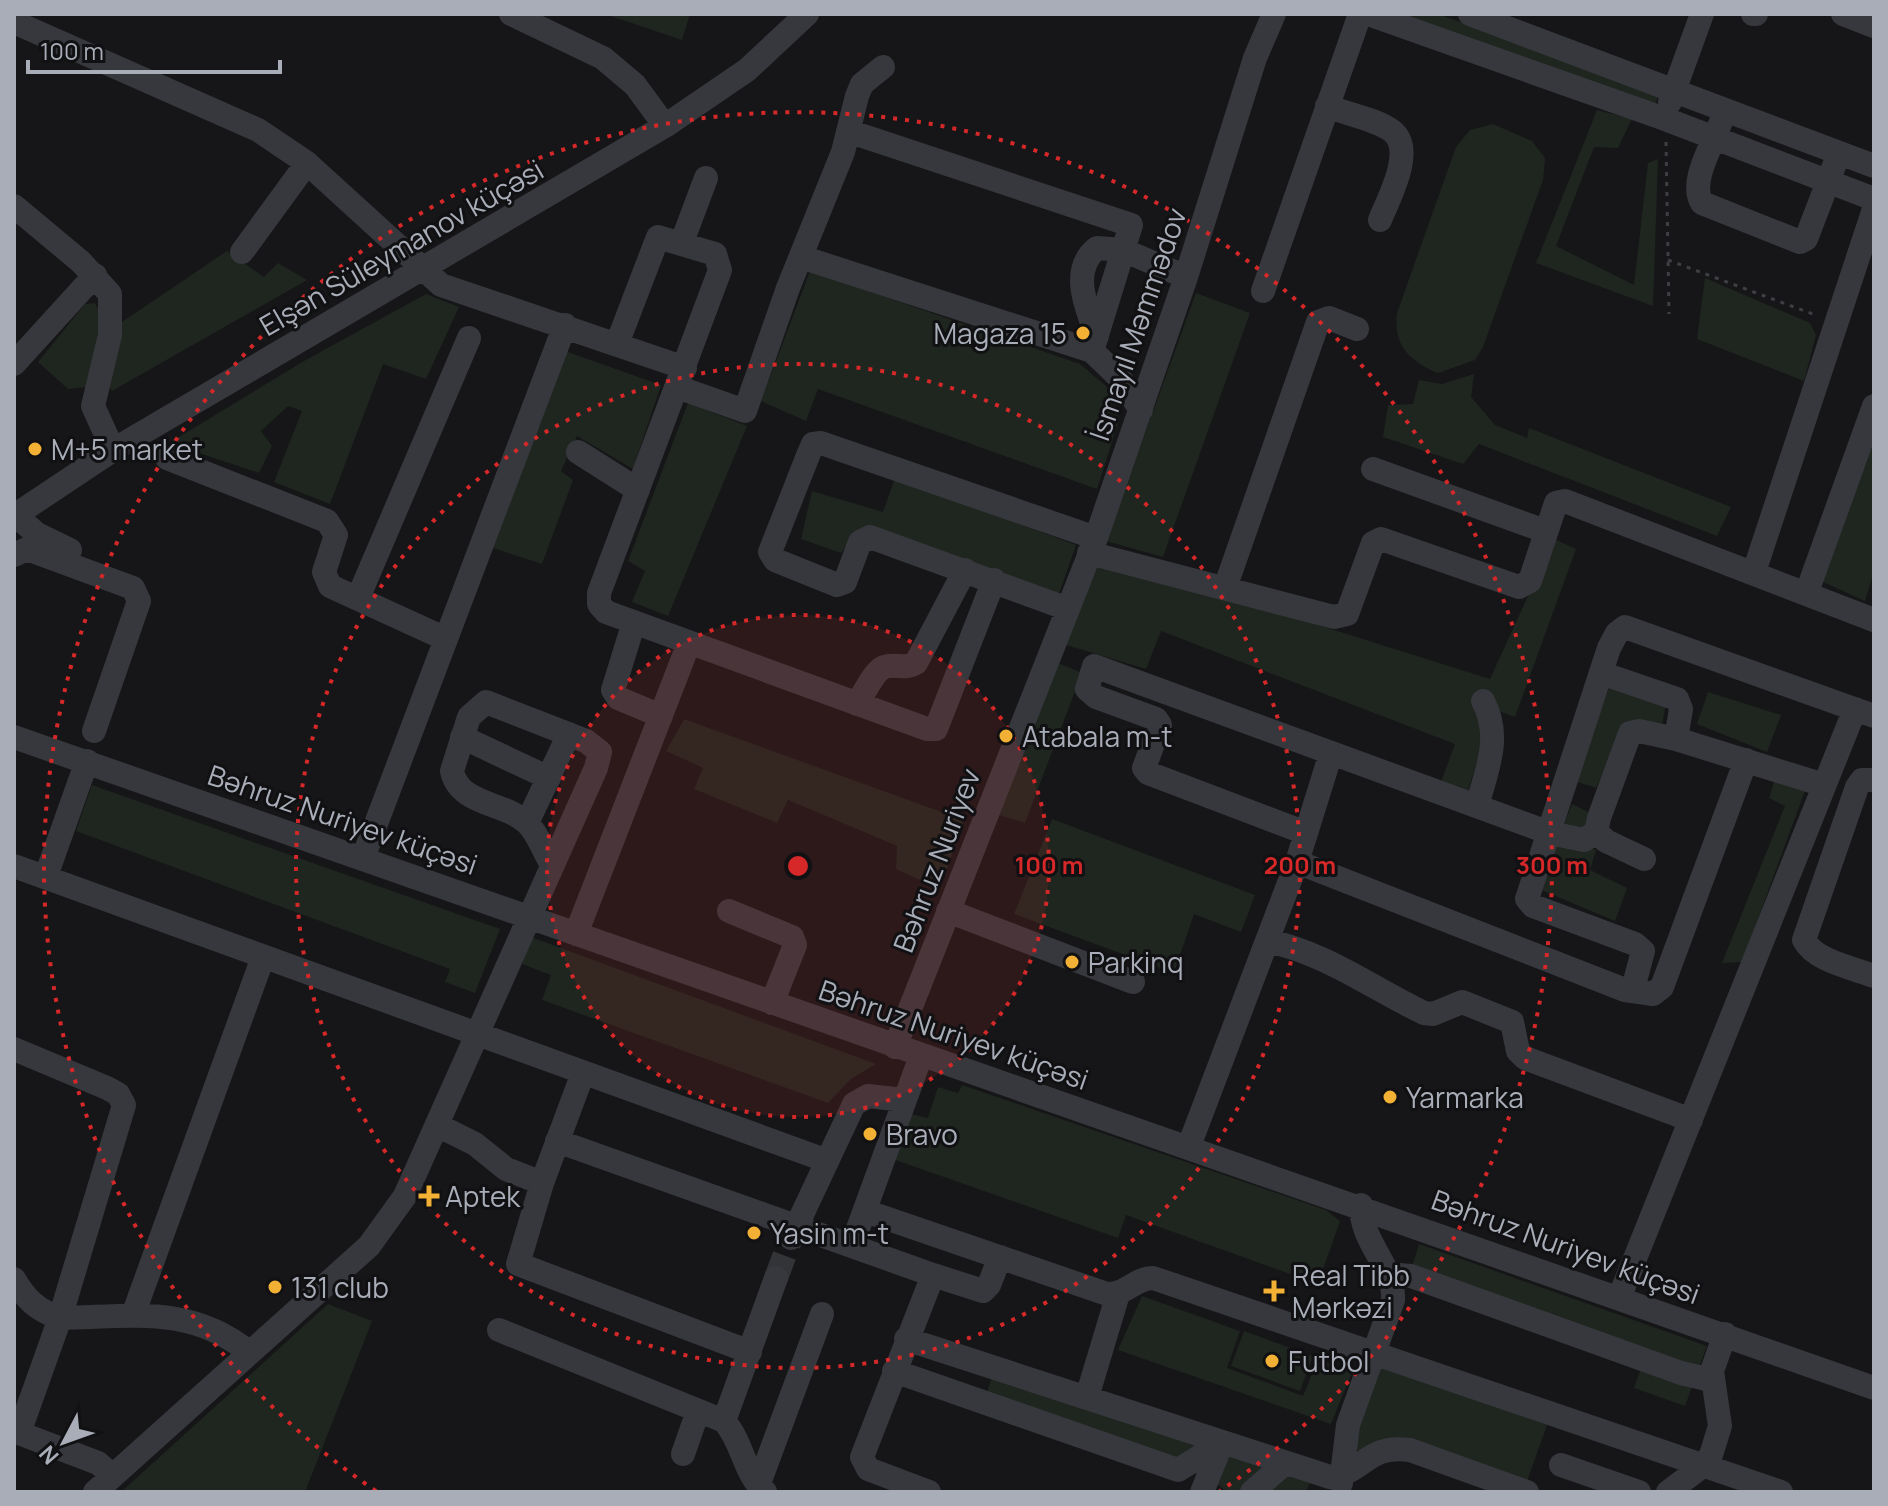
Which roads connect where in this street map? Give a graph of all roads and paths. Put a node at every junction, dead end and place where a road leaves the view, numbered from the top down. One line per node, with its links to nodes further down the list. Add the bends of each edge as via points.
1 (511, 14): 16 (street, via 603,58 635,85)
2 (807, 14): 16 (street, Elşən Süleymanov küçəsi, via 747,70)
3 (1274, 14): 35 (street, İsmayıl Məmmədov, via 1255,58)
4 (1360, 14): 13 (street)
5 (1368, 14): 15 (street)
6 (1470, 14): 12 (street)
7 (1702, 14): 12 (street)
8 (1843, 14): 10 (street)
9 (14, 22): 20 (street, via 258,130)
10 (1874, 26)
11 (883, 67): 17 (street, via 862,84)
12 (1674, 89): 14 (street); 15 (street)
13 (1327, 106): 27 (street, via 1393,132 1400,142 1402,159); 36 (street)
14 (1726, 109): 18 (street); 19 (street)
15 (1665, 119): 18 (street); 32 (path)
16 (665, 126): 33 (street, Elşən Süleymanov küçəsi)
17 (848, 131): 29 (street, via 1131,225); 31 (street)
18 (1715, 138): 23 (street); 23 (street, via 1698,183 1702,203 1800,242 1806,239)
19 (1839, 152): 21 (street); 23 (street)
20 (307, 163): 30 (street); 33 (street)
21 (1874, 166)
22 (706, 178): 28 (street)
23 (1828, 181): 24 (street)
24 (1874, 199)
25 (14, 206): 34 (street)
26 (1874, 209): 38 (street)
27 (1380, 220)
28 (682, 242): 42 (street, via 658,237 653,244); 45 (street, via 715,254 720,270)
29 (1123, 250): 35 (street); 43 (street); 43 (street, via 1097,248 1081,273)
30 (242, 252)
31 (801, 257): 43 (street); 45 (street, via 745,411)
32 (1668, 260): 37 (path); 38 (path)
33 (423, 270): 39 (street, via 441,285); 48 (street, Elşən Süleymanov küçəsi)
34 (95, 275): 44 (street); 48 (street, via 110,294 113,311 93,406)
35 (1186, 277): 47 (street, İsmayıl Məmmədov)
36 (1263, 291)
37 (1669, 314)
38 (1837, 323): 58 (street)
39 (565, 325): 42 (street); 67 (street)
40 (1357, 329): 61 (street, via 1329,318 1318,322)
41 (469, 338): 63 (street)
42 (617, 344): 45 (street)
43 (1095, 344): 47 (street)
44 (14, 364)
45 (681, 378): 52 (street)
46 (1874, 406): 62 (street)
47 (1141, 410): 55 (street, İsmayıl Məmmədov)
48 (113, 450): 53 (street, Elşən Süleymanov küçəsi)
49 (578, 452): 52 (street)
50 (167, 458): 63 (street, via 327,521 336,535 325,579)
51 (1373, 469): 54 (street)
52 (638, 490): 66 (street, via 599,593 606,612)
53 (15, 516): 56 (street)
54 (1545, 531): 58 (street, via 1556,503 1565,501); 61 (street, via 1530,581 1519,587 1381,539 1373,543 1347,614 1334,617)
55 (1092, 545): 57 (street, via 813,444 770,552 775,560 837,585 845,582 860,542 870,537); 61 (street); 64 (street, İsmayıl Məmmədov)
56 (33, 549): 59 (street); 75 (street, via 138,593)
57 (965, 570): 60 (street); 72 (street, via 916,663 909,668 886,666)
58 (1754, 572): 62 (street)
59 (125, 574)
60 (994, 580): 64 (street); 72 (street, via 936,729)
61 (1225, 588)
62 (1807, 592): 65 (street)
63 (358, 598): 67 (street)
64 (1068, 609): 69 (street, İsmayıl Məmmədov)
65 (1874, 620)
66 (634, 622): 68 (street); 74 (street, via 613,690 618,698)
67 (446, 639): 91 (street)
68 (689, 643): 72 (street); 74 (street)
69 (1050, 650): 98 (street, Bəhruz Nuriyev)
70 (1601, 673): 73 (street, via 1613,640 1625,627); 79 (street, via 1677,699 1681,709); 90 (street)
71 (1483, 701): 86 (street, via 1492,718 1494,744)
72 (857, 704)
73 (1864, 712): 85 (street)
74 (661, 716): 100 (street)
75 (94, 731)
76 (569, 734): 78 (street, via 486,702 469,717); 83 (street); 94 (street, via 600,752)
77 (14, 737): 82 (street, Bəhruz Nuriyev küçəsi)
78 (462, 737): 83 (street); 87 (street, via 452,771 457,786)
79 (1676, 739): 81 (street); 88 (street, via 1630,733)
80 (1331, 753): 86 (street); 89 (street); 89 (street, via 1094,666 1087,689 1160,725 1144,768 1148,773)
81 (1746, 760): 85 (street); 105 (street, via 1662,987 1653,994)
82 (87, 761): 91 (street, Bəhruz Nuriyev küçəsi); 96 (street)
83 (549, 778): 87 (street)
84 (1874, 780): 103 (street, via 1862,780 1857,787 1804,940 1819,955)
85 (1824, 785): 113 (street)
86 (1477, 806): 90 (street)
87 (527, 823): 94 (street)
88 (1596, 832): 90 (street, via 1584,840); 92 (street)
89 (1306, 833): 93 (street)
90 (1550, 833): 105 (street, via 1527,899 1643,951 1634,985)
91 (363, 858): 99 (street, Bəhruz Nuriyev küçəsi)
92 (1644, 859)
93 (1297, 862): 101 (street); 105 (street)
94 (551, 863): 99 (street)
95 (14, 866): 96 (street)
96 (46, 876): 102 (street)
97 (729, 911): 106 (street, via 792,937 795,945)
98 (948, 911): 104 (street); 108 (street, Bəhruz Nuriyev)
99 (528, 916): 100 (street, Bəhruz Nuriyev küçəsi); 107 (street)
100 (576, 934): 106 (street, Bəhruz Nuriyev küçəsi)
101 (1267, 941): 113 (street, via 1320,957 1424,1013 1462,1002 1512,1022 1518,1051 1525,1058); 116 (street)
102 (263, 957): 107 (street); 131 (street)
103 (1873, 972)
104 (1133, 982)
105 (1625, 990)
106 (772, 1003): 108 (street, Bəhruz Nuriyev küçəsi)
107 (478, 1035): 111 (street); 114 (street)
108 (895, 1047): 110 (street, Bəhruz Nuriyev küçəsi)
109 (14, 1049): 132 (street, via 107,1088 124,1105)
110 (921, 1056): 112 (street); 116 (street, Bəhruz Nuriyev küçəsi)
111 (583, 1073): 115 (street); 117 (street)
112 (904, 1100): 117 (street, via 868,1096 854,1104); 120 (street)
113 (1691, 1120): 129 (street)
114 (439, 1126): 118 (street, via 475,1144 506,1169); 137 (street, via 382,1233)
115 (557, 1141): 118 (street); 121 (street)
116 (1189, 1146): 119 (street, Bəhruz Nuriyev küçəsi)
117 (825, 1160): 121 (street)
118 (542, 1183): 136 (street, via 518,1257 523,1269)
119 (1361, 1205): 124 (street, via 1365,1235); 129 (street, Bəhruz Nuriyev küçəsi)
120 (865, 1211): 122 (street); 123 (street)
121 (793, 1231): 122 (street)
122 (852, 1245): 125 (street)
123 (1000, 1257): 125 (street, via 983,1291); 128 (street)
124 (1388, 1274): 138 (street, via 1393,1300); 140 (street, via 1411,1276)
125 (933, 1275): 135 (street)
126 (776, 1278): 136 (street)
127 (14, 1279): 132 (street, via 35,1307)
128 (1118, 1294): 138 (street, via 1143,1278 1153,1278); 142 (street)
129 (1620, 1296): 134 (street, Bəhruz Nuriyev küçəsi)
130 (822, 1314): 155 (street)
131 (133, 1315): 132 (street); 137 (street, via 170,1315 216,1330)
132 (60, 1318): 145 (street)
133 (499, 1330): 143 (street)
134 (1725, 1334): 140 (street); 141 (street, Bəhruz Nuriyev küçəsi)
135 (906, 1339): 139 (street); 142 (street)
136 (750, 1352): 144 (street)
137 (250, 1353): 152 (street)
138 (1374, 1353): 150 (street); 153 (street, via 1348,1425)
139 (894, 1371): 151 (street); 154 (street, via 862,1457 868,1469)
140 (1711, 1380): 150 (street, via 1720,1426)
141 (1874, 1388)
142 (1087, 1397): 146 (street)
143 (698, 1411): 144 (street); 147 (street)
144 (724, 1421): 155 (street)
145 (17, 1432): 152 (street, via 98,1463)
146 (1222, 1443): 148 (street); 151 (street); 157 (street)
147 (683, 1454)
148 (1285, 1463): 153 (street); 158 (street)
149 (1561, 1465): 160 (street)
150 (1704, 1465): 161 (street); 162 (street)
151 (1173, 1481)
152 (104, 1484)
153 (1341, 1484): 159 (street, via 1381,1450 1393,1448)
154 (893, 1486): 156 (street)
155 (761, 1489)
156 (929, 1492)
157 (1202, 1492)
158 (1252, 1492)
159 (1527, 1492)
160 (1639, 1492)
161 (1668, 1492)
162 (1781, 1492)

